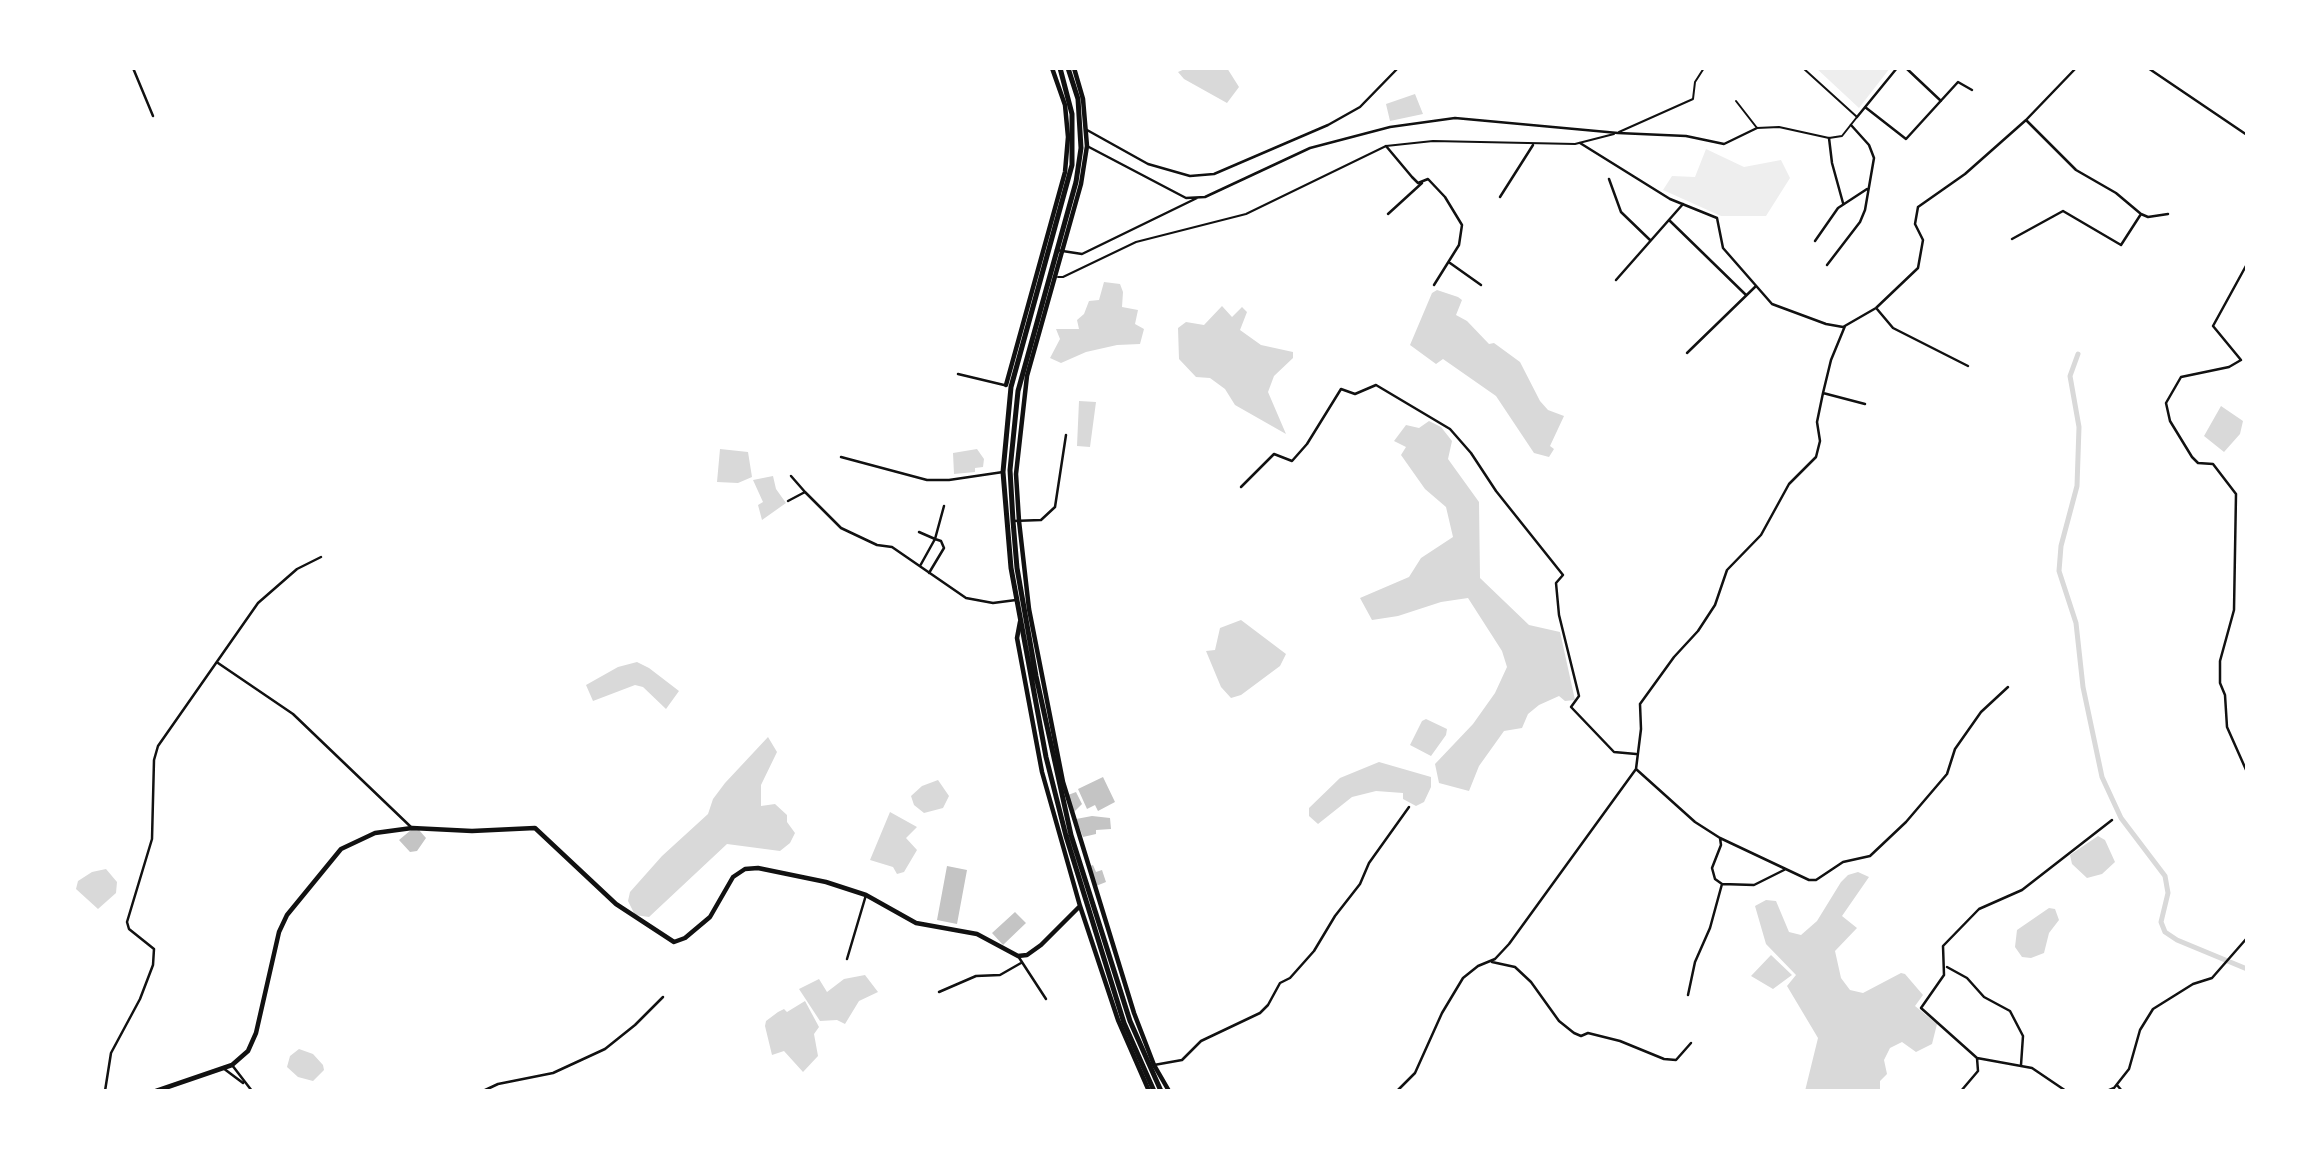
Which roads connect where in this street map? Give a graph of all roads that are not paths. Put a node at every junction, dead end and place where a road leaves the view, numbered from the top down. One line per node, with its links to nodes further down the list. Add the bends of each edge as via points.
1 (133, 68): 17 (street)
2 (1052, 68): 59 (main road, via 1065,105 1065,172)
3 (1060, 68): 59 (highway, via 1072,114 1072,165)
4 (1068, 68): 44 (highway, via 1080,113 1081,148)
5 (1074, 68): 22 (main road)
6 (1398, 68): 22 (street, via 1360,107 1214,174 1190,176 1148,164)
7 (1704, 68): 23 (lane, via 1695,82 1693,99)
8 (1802, 68): 18 (lane)
9 (1896, 68): 16 (street)
10 (1906, 68): 15 (street)
11 (2076, 68): 19 (street)
12 (2148, 68): 24 (street)
13 (1972, 90): 15 (street, via 1959,81)
14 (1736, 101): 21 (lane)
15 (1941, 101): 16 (street, via 1906,139)
16 (1866, 107): 18 (street)
17 (153, 116)
18 (1857, 117): 20 (lane)
19 (2025, 120): 38 (street, via 2076,170); 54 (street, via 1965,174 1918,207 1915,224 1923,240 1918,268)
20 (1851, 125): 25 (lane, via 1842,136); 32 (street, via 1874,158)
21 (1757, 128): 23 (street, via 1724,144 1686,136); 25 (lane, via 1779,127)
22 (1087, 130): 28 (main road)
23 (1618, 133): 26 (lane); 33 (street, via 1455,118 1390,127 1310,148)
24 (2247, 135)
25 (1829, 138): 35 (street)
26 (1580, 143): 27 (lane); 36 (street)
27 (1533, 145): 29 (lane, via 1433,141); 34 (street)
28 (1087, 146): 33 (street, via 1169,191); 44 (main road, via 1081,184)
29 (1386, 146): 31 (street, via 1412,177); 48 (lane, via 1246,214 1136,242 1063,277)
30 (1609, 179): 42 (street, via 1621,212)
31 (1422, 182): 37 (street); 45 (street, via 1429,179 1462,225 1460,245)
32 (1867, 189): 35 (street); 47 (street, via 1860,222)
33 (1197, 197): 44 (street, via 1082,254)
34 (1500, 197)
35 (1843, 203): 43 (street)
36 (1683, 204): 40 (street); 52 (street, via 1717,218 1723,248)
37 (1388, 214)
38 (2141, 214): 39 (street); 41 (street, via 2119,245 2063,211)
39 (2168, 214)
40 (1669, 220): 42 (street); 53 (street)
41 (2012, 239)
42 (1650, 240): 49 (street)
43 (1815, 241)
44 (1059, 251): 48 (highway)
45 (1450, 263): 50 (street); 51 (street)
46 (2247, 264): 83 (street, via 2213,326 2241,360 2181,377 2166,403 2170,421 2192,457 2198,463 2213,464 2236,494 2234,610 2220,661 2220,683 2227,727)
47 (1827, 265)
48 (1052, 276): 70 (highway, via 1024,363 1014,414 1010,470)
49 (1616, 280)
50 (1434, 285)
51 (1481, 285)
52 (1756, 286): 53 (street); 55 (street, via 1772,304 1826,324)
53 (1746, 295): 56 (street)
54 (1876, 308): 55 (street); 57 (street, via 1893,328)
55 (1845, 326): 60 (street)
56 (1687, 353)
57 (1968, 366)
58 (958, 374): 59 (street)
59 (1008, 386): 64 (highway)
60 (1824, 393): 61 (street); 81 (street, via 1816,457 1789,484 1761,535 1727,569 1715,605 1640,704)
61 (1865, 404)
62 (1066, 435): 70 (street, via 1055,507 1047,518)
63 (841, 457): 64 (street, via 926,480)
64 (1003, 472): 76 (highway)
65 (791, 476): 67 (street)
66 (1241, 487): 81 (street, via 1275,454 1292,461 1341,389 1355,394 1376,385 1450,429 1563,575 1556,583 1559,615 1579,696 1571,707 1614,752)
67 (805, 492): 68 (street); 74 (street, via 841,528 892,547)
68 (788, 501)
69 (944, 506): 72 (street)
70 (1016, 521): 78 (highway)
71 (919, 532): 72 (street)
72 (935, 539): 74 (street); 75 (street, via 944,548)
73 (321, 557): 79 (street, via 297,569 258,603)
74 (920, 567): 75 (street)
75 (929, 573): 76 (street, via 966,598 993,603)
76 (1016, 600): 77 (highway)
77 (1020, 621): 91 (main road, via 1017,638 1042,772); 114 (highway, via 1066,836 1124,1023)
78 (1030, 625): 105 (main road, via 1063,782 1101,912); 115 (highway, via 1052,758 1071,835 1130,1021)
79 (218, 663): 86 (street, via 293,714); 110 (street, via 158,746 154,760 152,839 127,922 129,929 154,949 153,965 111,1053)
80 (2008, 687): 88 (street, via 1958,743 1947,775 1875,853 1843,862 1816,880)
81 (1636, 754): 82 (street)
82 (1636, 769): 87 (street, via 1695,822); 95 (street, via 1536,909)
83 (2247, 772)
84 (1409, 807): 105 (street, via 1314,951 1280,984 1260,1013 1202,1041 1182,1060)
85 (2112, 821): 97 (street, via 2022,890 1979,909 1943,946)
86 (412, 828): 90 (main road, via 535,828 615,904 674,942 710,917 733,877 745,869 826,882); 104 (main road, via 375,833 341,849 298,901 279,932 256,1033 248,1051)
87 (1720, 838): 88 (street); 89 (street, via 1712,868)
88 (1787, 868): 89 (street, via 1754,885)
89 (1722, 884): 99 (street)
90 (866, 895): 93 (main road, via 916,923 977,934); 94 (street)
91 (1080, 906): 93 (main road, via 1041,945); 114 (main road, via 1118,1020)
92 (2247, 938): 109 (street, via 2208,980 2153,1009 2140,1030 2129,1069)
93 (1017, 956): 96 (street)
94 (847, 959)
95 (1490, 962): 102 (street, via 1515,967 1574,1034 1588,1032 1676,1060); 117 (street, via 1478,965 1463,978 1415,1073)
96 (1021, 964): 98 (street, via 1000,975 976,976); 101 (street)
97 (1946, 967): 103 (street, via 1921,1008); 106 (street, via 2010,1011 2023,1036)
98 (939, 992)
99 (1688, 995)
100 (663, 997): 113 (street, via 605,1049 553,1073)
101 (1046, 999)
102 (1691, 1043)
103 (1977, 1058): 106 (street); 118 (street, via 1978,1071)
104 (232, 1065): 107 (main road); 108 (street)
105 (1154, 1065): 116 (main road)
106 (2021, 1065): 119 (street)
107 (223, 1068): 108 (street); 111 (main road)
108 (246, 1085): 112 (street)
109 (2117, 1085): 120 (street); 121 (street)
110 (105, 1091)
111 (156, 1091)
112 (252, 1091)
113 (483, 1091)
114 (1151, 1091)
115 (1161, 1091)
116 (1168, 1091)
117 (1397, 1091)
118 (1961, 1091)
119 (2066, 1091)
120 (2107, 1091)
121 (2122, 1091)

